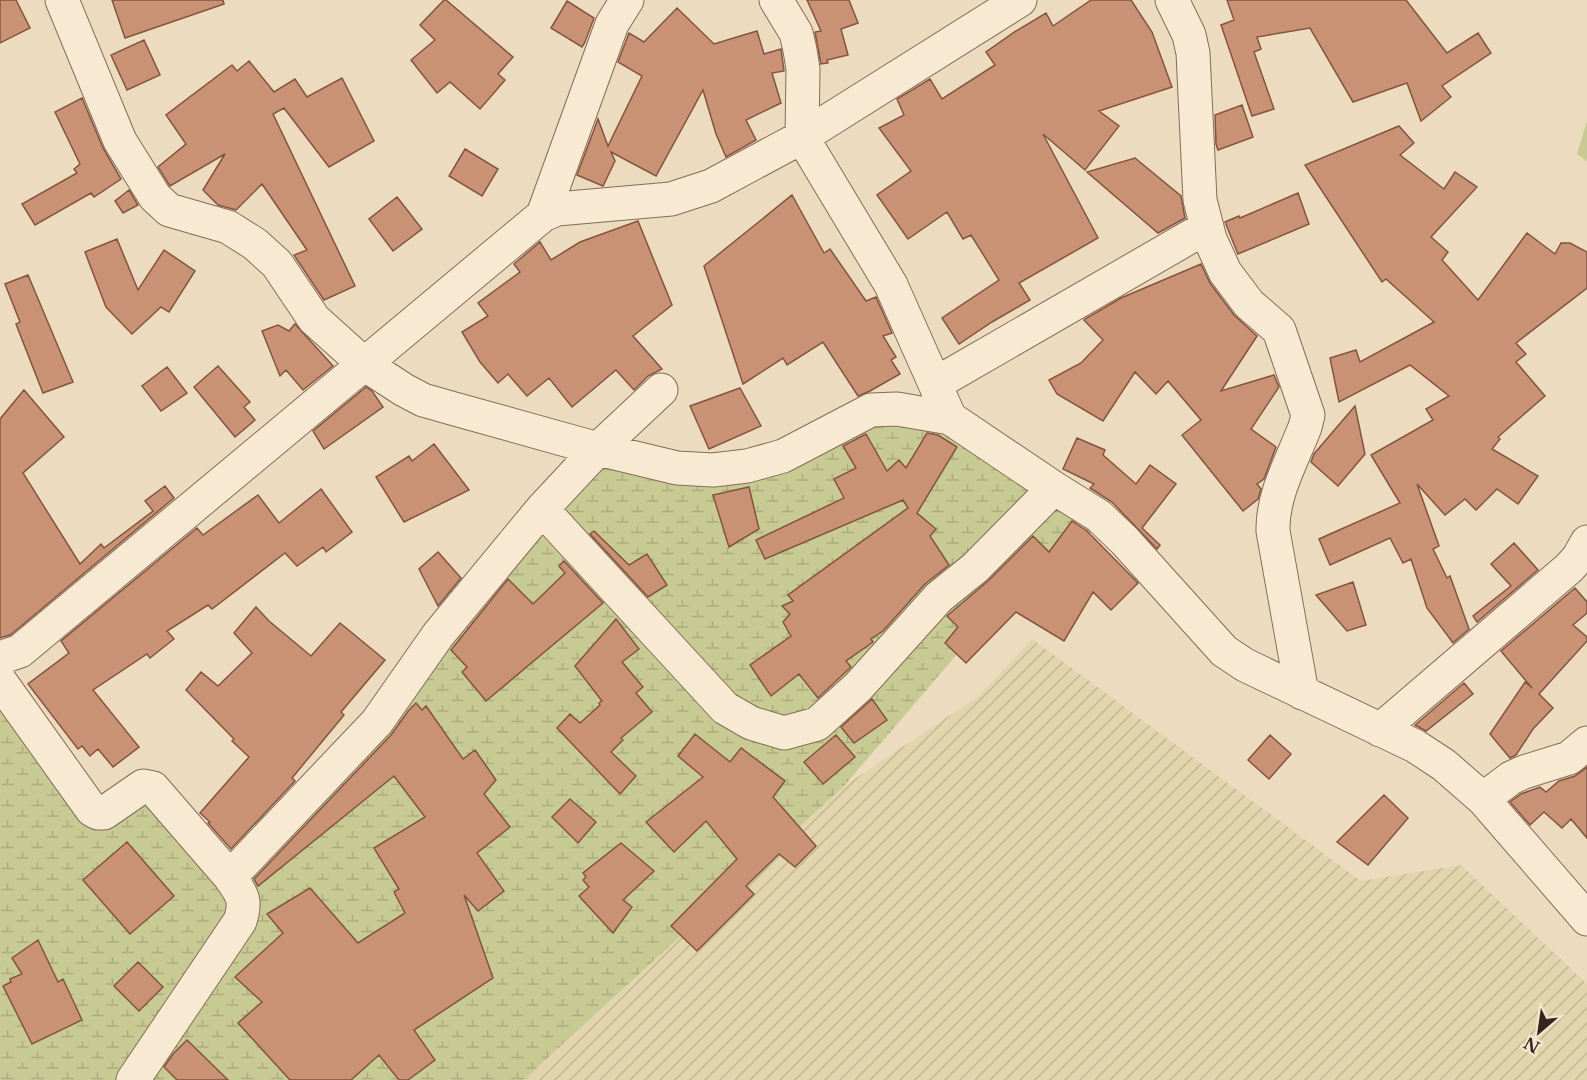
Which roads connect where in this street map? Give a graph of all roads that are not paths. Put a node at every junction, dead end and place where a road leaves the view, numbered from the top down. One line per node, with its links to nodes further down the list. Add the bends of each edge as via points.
1 (62, 0): 9 (street, via 120,141 154,197 169,210 228,227 255,244 278,264 314,319)
2 (627, 0): 7 (street, via 612,24)
3 (776, 0): 6 (street, via 796,33 800,50)
4 (1020, 0): 6 (street)
5 (1172, 0): 8 (street, via 1193,54 1200,200)
6 (801, 137): 7 (street, via 690,194 557,209); 10 (street, via 891,285)
7 (543, 215): 9 (street)
8 (1207, 227): 10 (street); 19 (street, via 1225,272 1249,304 1279,330 1308,415 1273,515)
9 (364, 364): 13 (street, via 423,399); 17 (street, via 20,651)
10 (935, 384): 12 (street)
11 (662, 390): 13 (street)
12 (950, 418): 13 (street, via 897,409 871,410 783,456 713,470 677,468); 14 (street)
13 (597, 449): 15 (street)
14 (1054, 488): 15 (street, via 975,568 939,597 858,687 817,723 784,733 751,723 725,708); 19 (street, via 1099,516 1224,651)
15 (542, 508): 23 (street, via 438,635 377,722)
16 (1587, 542): 20 (street, via 1569,568)
17 (0, 658)
18 (0, 681): 23 (street, via 92,810 104,813 143,786 153,788)
19 (1302, 693): 20 (street)
20 (1380, 730): 22 (street, via 1444,765)
21 (1587, 743): 22 (street, via 1569,758 1511,778)
22 (1483, 799): 24 (street)
23 (230, 876): 25 (street, via 244,898 240,921)
24 (1587, 919)
25 (133, 1080)

